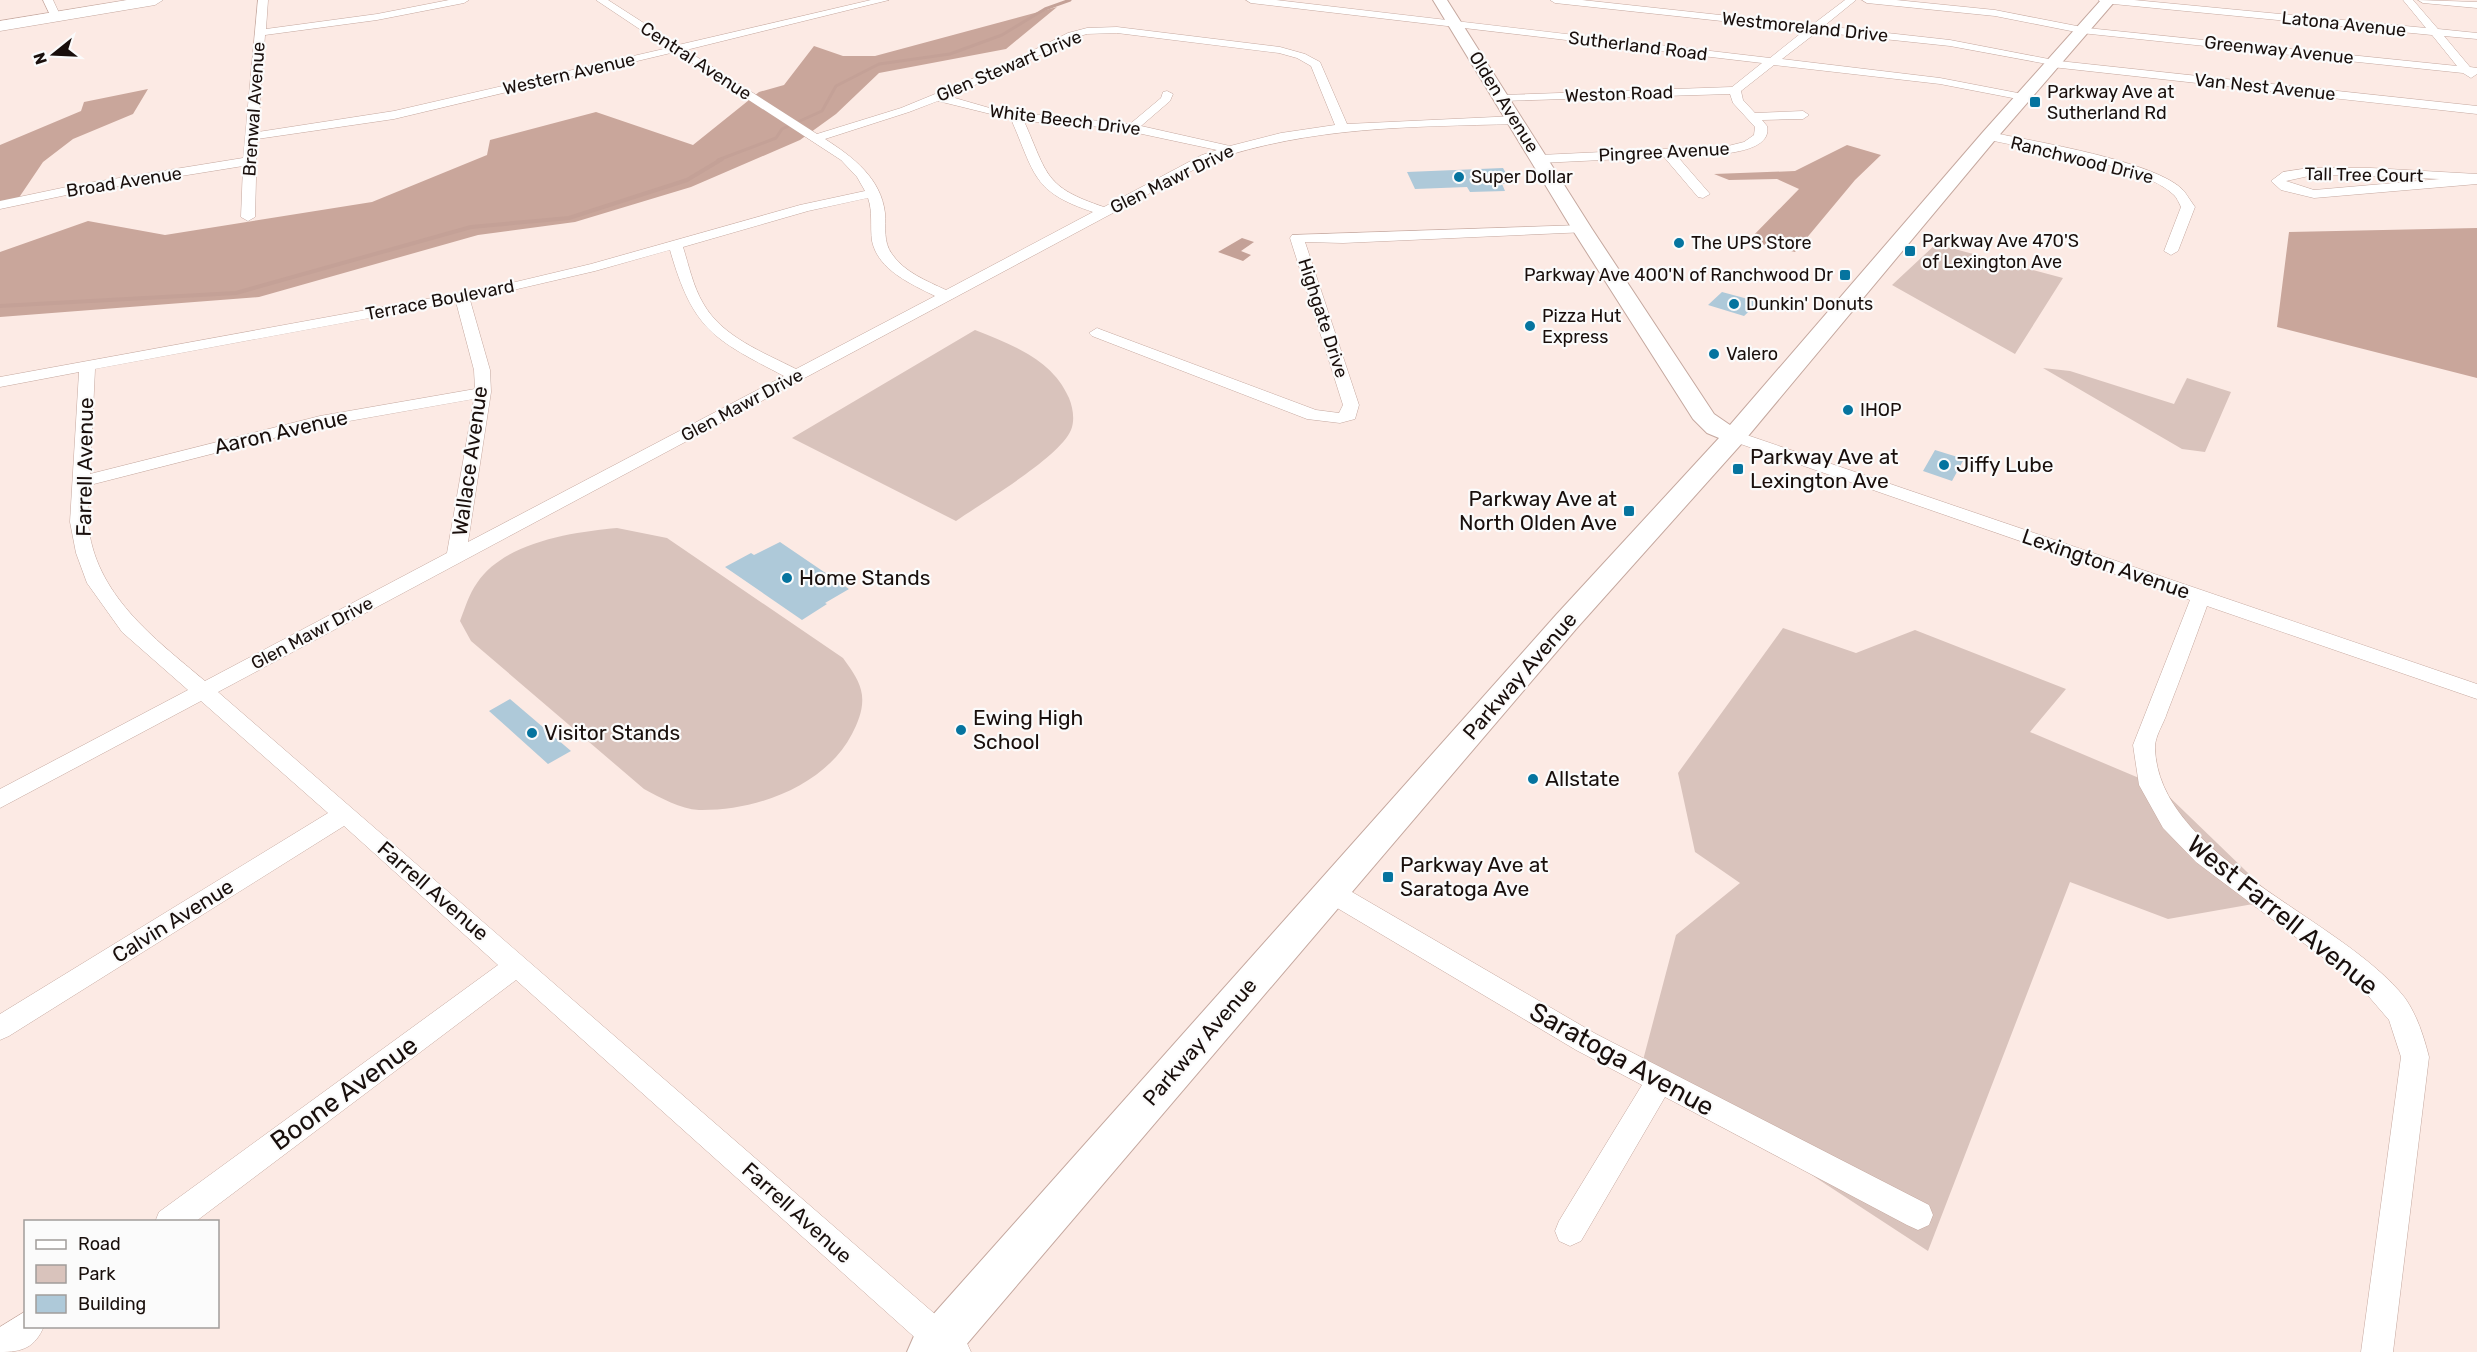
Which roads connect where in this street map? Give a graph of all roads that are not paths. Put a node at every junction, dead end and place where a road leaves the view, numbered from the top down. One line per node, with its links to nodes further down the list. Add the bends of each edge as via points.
1 (48, 0): 16 (street)
2 (155, 0): 16 (main road)
3 (263, 0): 22 (street, Brenwal Avenue)
4 (464, 0): 22 (street)
5 (601, 0): 24 (street, Central Avenue)
6 (884, 0): 24 (street, Western Avenue)
7 (1251, 0): 17 (street, Sutherland Road)
8 (1440, 0): 17 (main road, Olden Avenue)
9 (1555, 0): 19 (street, Westmoreland Drive)
10 (1851, 0): 19 (street)
11 (1867, 0): 20 (street, Greenway Avenue, via 1995,14)
12 (2107, 0): 20 (main road, Parkway Avenue); 21 (street, Latona Avenue)
13 (2408, 0): 21 (street)
14 (2423, 0): 15 (street)
15 (2477, 5)
16 (56, 17): 18 (main road)
17 (1455, 24): 25 (street, Sutherland Road); 33 (main road, Olden Avenue)
18 (0, 26)
19 (1814, 28): 25 (street); 26 (street, Westmoreland Drive, via 1958,44)
20 (2082, 29): 26 (main road, Parkway Avenue); 27 (street, Greenway Avenue)
21 (2435, 32): 23 (street, Latona Avenue); 27 (street)
22 (260, 33): 41 (street, Brenwal Avenue)
23 (2477, 36)
24 (677, 49): 41 (street, Western Avenue, via 394,115); 43 (street, Central Avenue)
25 (1771, 61): 29 (street); 32 (street, Sutherland Road, via 1940,81)
26 (2053, 63): 32 (main road, Parkway Avenue); 34 (street, Van Nest Avenue)
27 (2472, 70): 28 (street)
28 (2477, 82)
29 (1735, 90): 33 (street, Weston Road); 37 (street, Pingree Avenue, via 1737,101)
30 (1167, 94): 39 (street)
31 (938, 97): 36 (street, White Beech Drive); 40 (street, Glen Stewart Drive, via 1072,36 1117,30 1280,50 1301,56 1320,69); 43 (street, Glen Stewart Drive)
32 (2023, 97): 42 (main road, Parkway Avenue)
33 (1502, 98): 38 (main road, Olden Avenue)
34 (2477, 110)
35 (1803, 115): 37 (street)
36 (1016, 117): 39 (street, White Beech Drive); 52 (street, via 1050,187 1070,200)
37 (1752, 117): 45 (street, Pingree Avenue, via 1762,131 1750,144 1728,150)
38 (1516, 120): 40 (street, Glen Mawr Drive); 46 (main road, Olden Avenue)
39 (1133, 127): 44 (street, White Beech Drive)
40 (1342, 127): 44 (street, Glen Mawr Drive, via 1274,136)
41 (252, 136): 47 (street, Brenwal Avenue)
42 (1989, 136): 56 (street, Ranchwood Drive, via 2135,170 2175,188 2188,207); 64 (main road, Parkway Avenue)
43 (816, 138): 49 (street, Central Avenue, via 858,169)
44 (1228, 149): 52 (street, Glen Mawr Drive)
45 (1667, 153): 46 (street, Pingree Avenue); 50 (street)
46 (1540, 159): 54 (main road, Olden Avenue)
47 (249, 162): 51 (street, Broad Avenue); 53 (street, Brenwal Avenue)
48 (2477, 179): 48 (street, Tall Tree Court, via 2333,171 2282,176 2277,181 2286,188 2314,194)
49 (873, 193): 55 (street, Terrace Boulevard); 57 (street, via 878,210 877,235 886,256 907,276)
50 (1703, 194)
51 (0, 205)
52 (1105, 212): 57 (street, Glen Mawr Drive)
53 (248, 217)
54 (1582, 229): 59 (street, Highgate Drive, via 1297,238 1351,405 1350,415 1340,418 1313,415); 64 (main road, Olden Avenue, via 1705,418 1716,428)
55 (675, 244): 58 (street, Terrace Boulevard, via 555,278); 61 (street, via 692,295 709,321 739,345)
56 (2171, 251)
57 (946, 296): 61 (street, Glen Mawr Drive)
58 (462, 297): 60 (street, Terrace Boulevard); 63 (street, Wallace Avenue, via 482,370)
59 (1097, 333)
60 (87, 366): 62 (street, Terrace Boulevard); 65 (street, Farrell Avenue)
61 (797, 376): 66 (street, Glen Mawr Drive)
62 (0, 382)
63 (483, 392): 65 (street, Aaron Avenue, via 320,421); 66 (street, Wallace Avenue)
64 (1735, 435): 67 (street, Lexington Avenue); 72 (main road, Parkway Avenue)
65 (81, 482): 68 (street, Farrell Avenue, via 80,522 85,553 97,583 129,627)
66 (456, 557): 68 (street, Glen Mawr Drive)
67 (2201, 597): 69 (street, Lexington Avenue); 82 (street, West Farrell Avenue, via 2144,745 2143,762 2149,786 2162,811 2207,858 2373,981 2395,1007 2411,1037 2415,1057)
68 (203, 691): 70 (street, Glen Mawr Drive); 71 (street, Farrell Avenue)
69 (2477, 692)
70 (0, 799)
71 (345, 814): 73 (street, Farrell Avenue); 74 (street, Calvin Avenue)
72 (1331, 892): 75 (street, Saratoga Avenue, via 1586,1042); 81 (main road, Parkway Avenue)
73 (517, 965): 77 (street, Boone Avenue); 81 (street, Farrell Avenue)
74 (0, 1028)
75 (1660, 1081): 76 (street, Saratoga Avenue); 78 (street)
76 (1918, 1215)
77 (171, 1220)
78 (1570, 1231)
79 (25, 1328): 80 (street)
80 (0, 1347)
81 (942, 1348)
82 (2377, 1352)

